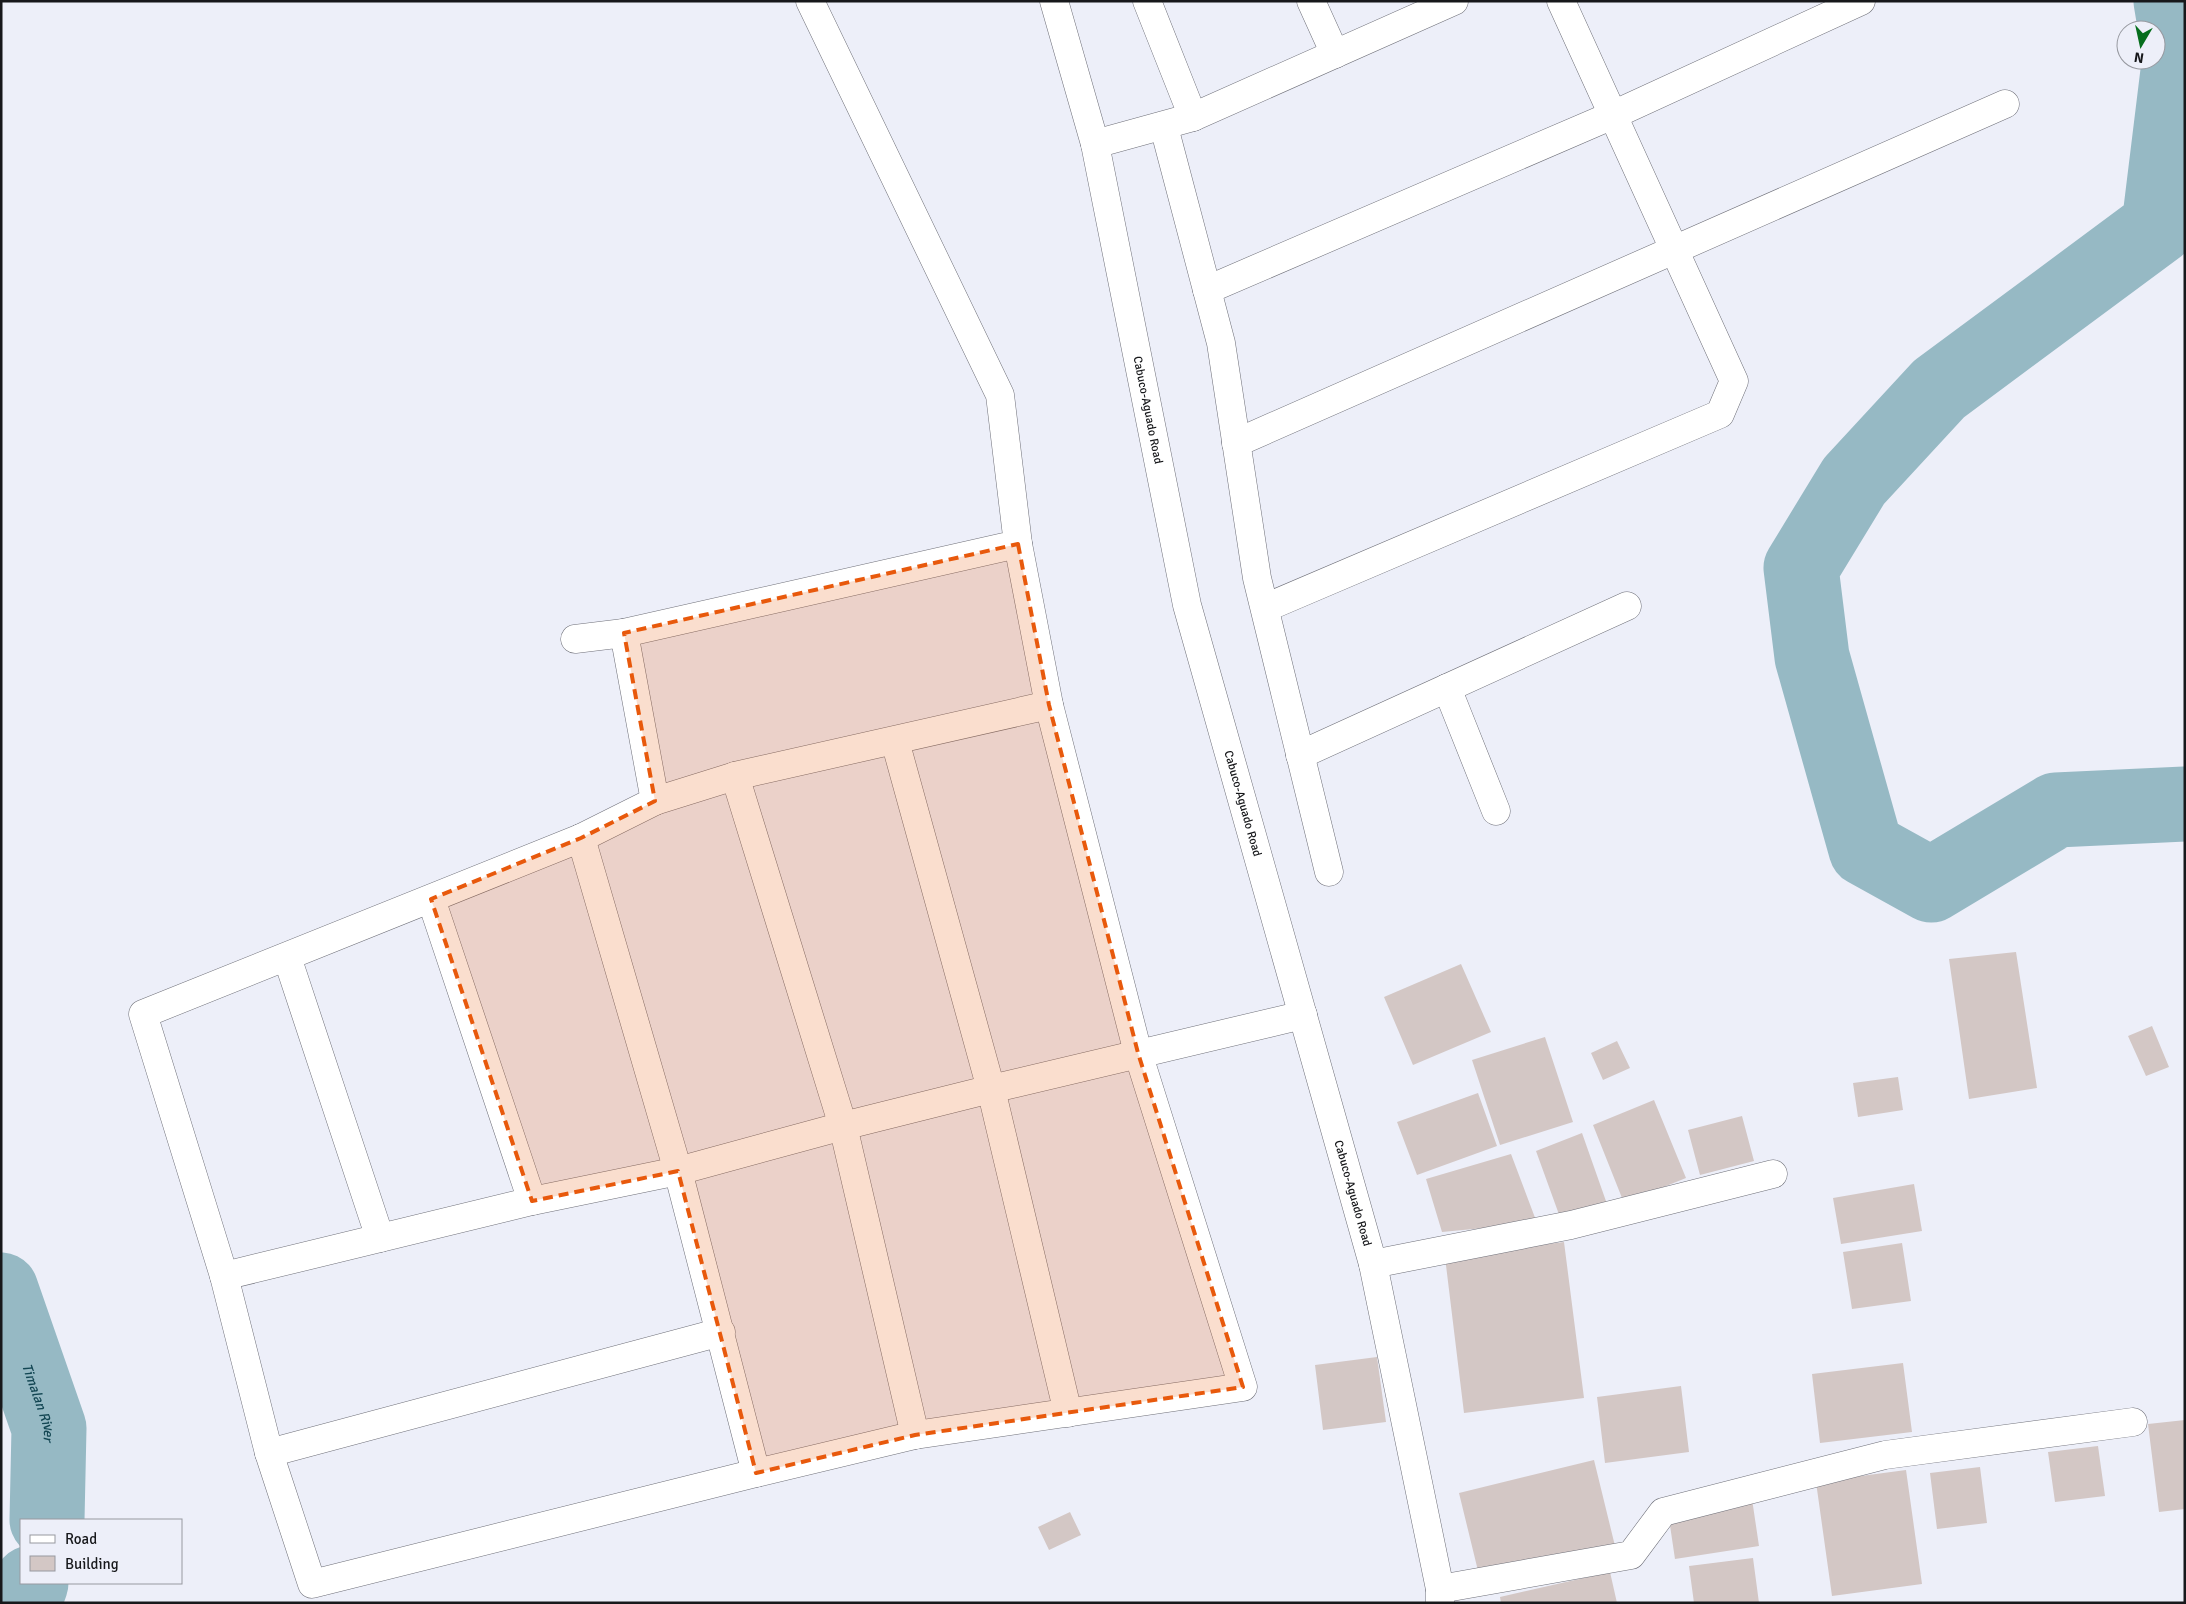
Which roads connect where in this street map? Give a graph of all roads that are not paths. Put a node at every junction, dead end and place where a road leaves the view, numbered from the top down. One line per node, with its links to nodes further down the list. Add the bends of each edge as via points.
1 (810, 1): 17 (street, via 1000,395)
2 (1054, 1): 13 (street, Cabuco-Aguado Road)
3 (1147, 1): 11 (street)
4 (1311, 1): 8 (street)
5 (1454, 1): 8 (street)
6 (1561, 1): 10 (street)
7 (1861, 1): 10 (street)
8 (1335, 54): 11 (street)
9 (2005, 104): 14 (street)
10 (1612, 115): 14 (street); 15 (street)
11 (1193, 117): 12 (street)
12 (1164, 127): 13 (street); 15 (street)
13 (1095, 144): 33 (street, Cabuco-Aguado Road, via 1188,605)
14 (1674, 251): 16 (street); 19 (street, via 1734,381 1720,414)
15 (1207, 290): 16 (street, via 1221,343)
16 (1236, 443): 19 (street, via 1257,578)
17 (1018, 544): 20 (street); 23 (street)
18 (1627, 606): 22 (street)
19 (1265, 608): 25 (street)
20 (624, 633): 21 (street); 27 (street)
21 (575, 639)
22 (1447, 688): 25 (street); 28 (street)
23 (1049, 704): 24 (street); 34 (street)
24 (895, 741): 26 (street); 35 (street)
25 (1300, 755): 30 (street)
26 (735, 776): 27 (street); 36 (street)
27 (655, 801): 29 (street)
28 (1496, 811)
29 (581, 838): 31 (street); 37 (street)
30 (1329, 872)
31 (431, 899): 32 (street); 39 (street)
32 (287, 957): 40 (street); 42 (street, via 143,1014)
33 (1303, 1016): 34 (street); 41 (street, Cabuco-Aguado Road)
34 (1138, 1053): 35 (street); 44 (street, via 1243,1387)
35 (991, 1089): 36 (street); 44 (street)
36 (843, 1126): 37 (street); 46 (street)
37 (678, 1171): 39 (street); 43 (street)
38 (1773, 1174): 41 (street, via 1571,1225)
39 (532, 1201): 40 (street)
40 (380, 1238): 42 (street)
41 (1373, 1264): 49 (street, Cabuco-Aguado Road)
42 (224, 1276): 47 (street)
43 (721, 1332): 47 (street); 48 (street)
44 (1068, 1412): 46 (street)
45 (2133, 1422): 49 (street, via 1884,1456 1663,1512 1631,1555)
46 (915, 1435): 48 (street)
47 (269, 1453): 48 (street, via 312,1584)
48 (756, 1473)
49 (1440, 1596)

